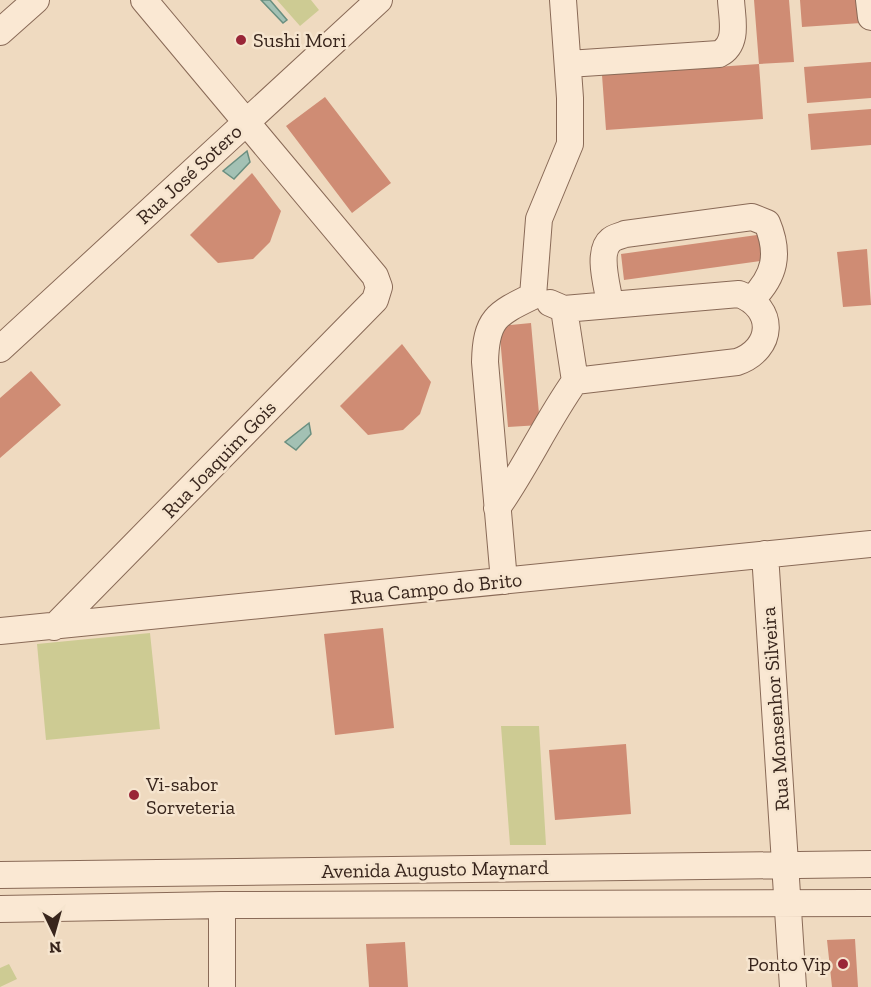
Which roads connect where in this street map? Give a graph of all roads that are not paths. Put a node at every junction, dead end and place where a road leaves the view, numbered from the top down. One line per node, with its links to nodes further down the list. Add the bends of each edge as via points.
1 (36, 0): 8 (street)
2 (144, 0): 10 (street)
3 (379, 0): 10 (street, Rua José Sotero)
4 (563, 0): 9 (street)
5 (731, 0): 9 (street, via 732,40 728,50 719,54)
6 (869, 0): 7 (street)
7 (871, 17)
8 (0, 32)
9 (568, 64): 11 (street, via 570,144 539,219)
10 (246, 121): 15 (street, Rua José Sotero); 21 (street, Rua Joaquim Gois, via 375,276 380,287 375,300)
11 (533, 296): 14 (street); 17 (street, via 496,316 486,338)
12 (752, 299): 13 (street, via 721,294); 13 (street, via 768,283 774,257 767,223 752,217 625,234 611,240 604,259); 16 (street, via 765,325 763,345 752,357)
13 (610, 304): 14 (street)
14 (564, 309): 16 (street)
15 (0, 349)
16 (575, 381): 17 (street, via 552,412)
17 (497, 508): 20 (street)
18 (871, 544): 19 (street, Rua Campo do Brito)
19 (765, 555): 20 (street, Rua Campo do Brito); 23 (street, Rua Monsenhor Silveira)
20 (504, 581): 21 (street, Rua Campo do Brito)
21 (54, 627): 22 (street, Rua Campo do Brito)
22 (0, 631)
23 (785, 864): 24 (street, Avenida Augusto Maynard); 25 (street, Avenida Augusto Maynard); 27 (street, Rua Monsenhor Silveira)
24 (871, 864)
25 (0, 874)
26 (871, 903): 27 (street, Avenida Augusto Maynard)
27 (788, 904): 28 (street, Avenida Augusto Maynard); 31 (street)
28 (222, 905): 29 (street, Avenida Augusto Maynard); 30 (street)
29 (0, 909)
30 (222, 987)
31 (793, 987)

